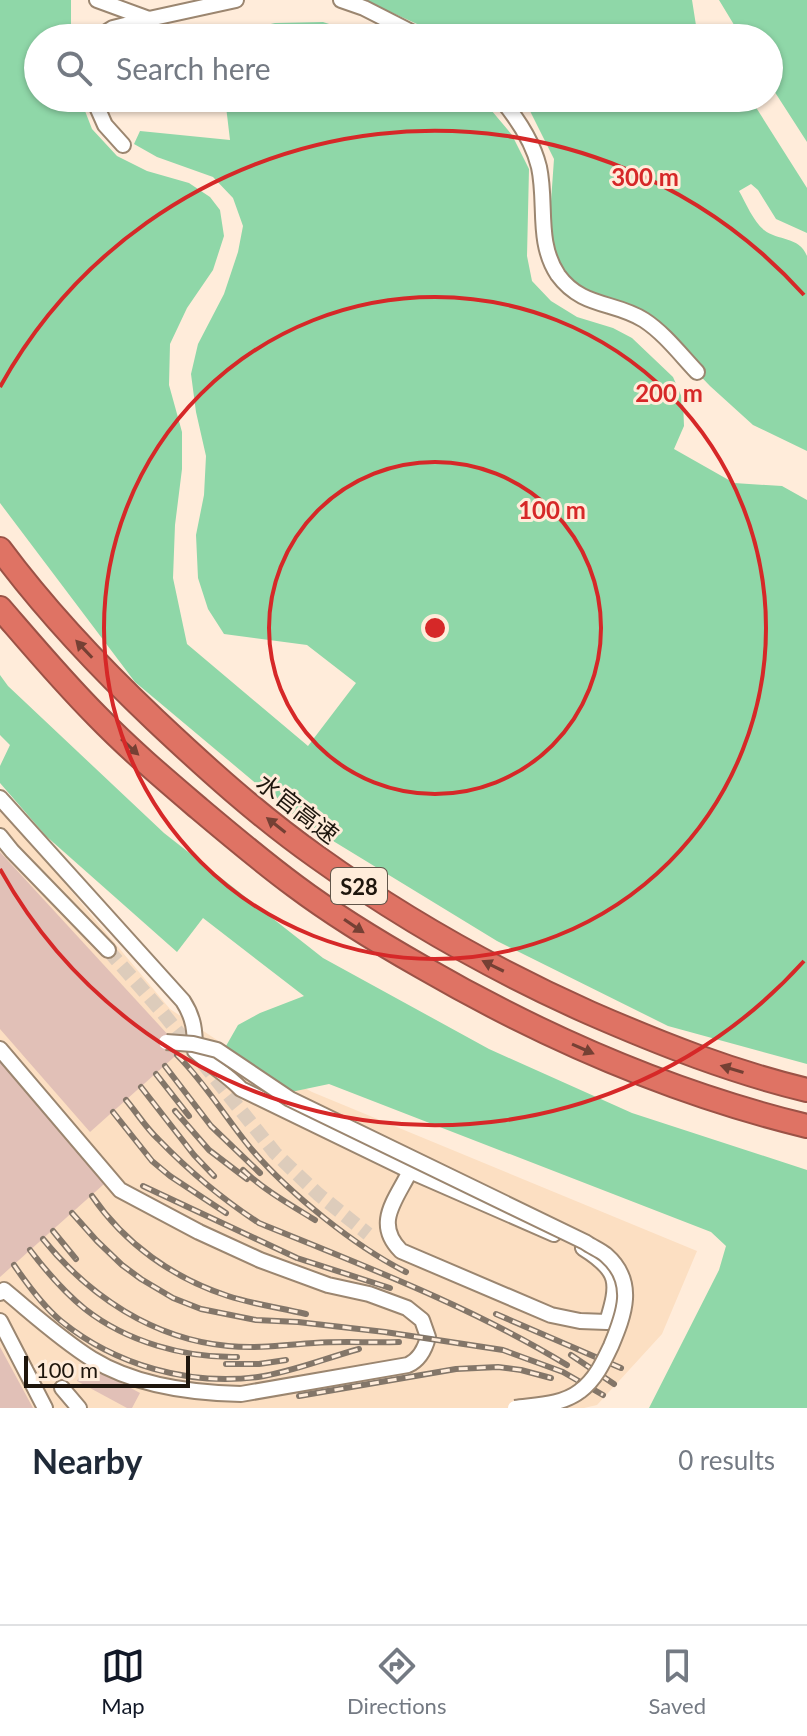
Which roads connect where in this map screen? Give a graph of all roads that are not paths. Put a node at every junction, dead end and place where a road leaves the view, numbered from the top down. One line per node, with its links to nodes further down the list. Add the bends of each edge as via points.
1 (97, 0): 4 (lane)
2 (236, 0): 4 (lane)
3 (341, 0): 6 (lane)
4 (149, 19): 5 (lane)
5 (129, 24)
6 (395, 24)
7 (99, 112): 9 (lane)
8 (510, 112): 10 (lane, via 527,136 539,168 543,234 559,276 596,303 644,320)
9 (123, 145)
10 (697, 372)
11 (0, 549): 18 (highway, 水官高速 / S28, one-way to 11, via 700,1059 629,1030 480,960 394,909 316,856 183,746 69,633)
12 (0, 608): 19 (highway, S28, one-way to 19, via 99,718 158,774 295,886 375,940 537,1029 617,1064)
13 (0, 798): 20 (lane, via 183,1001 192,1016 195,1051 208,1063 241,1089)
14 (0, 836): 15 (lane)
15 (108, 950)
16 (166, 1042): 27 (lane, bridge, via 217,1050 290,1099 606,1256 626,1289 625,1309 604,1361 579,1392 563,1401)
17 (0, 1049): 24 (lane, via 120,1190 260,1260 407,1308 422,1320 427,1343 415,1362)
18 (807, 1090)
19 (807, 1126)
20 (410, 1171): 20 (lane, via 386,1219 391,1241 401,1251 551,1315 607,1322 616,1283 597,1257)
21 (0, 1293): 24 (lane, via 4,1290 93,1360 123,1374)
22 (0, 1321): 25 (lane)
23 (62, 1388): 26 (lane)
24 (242, 1401)
25 (45, 1408)
26 (79, 1408)
27 (515, 1408)

